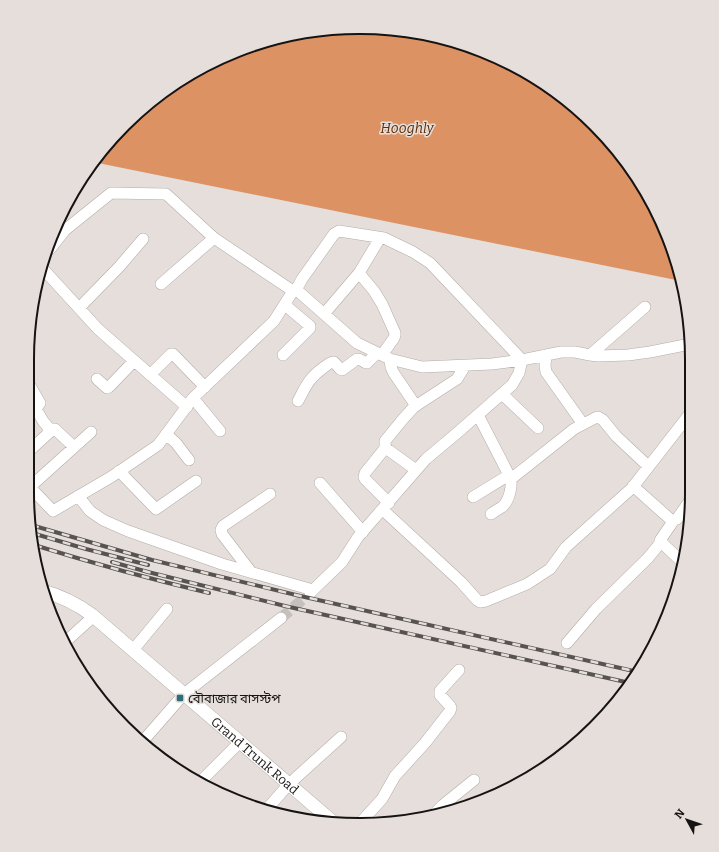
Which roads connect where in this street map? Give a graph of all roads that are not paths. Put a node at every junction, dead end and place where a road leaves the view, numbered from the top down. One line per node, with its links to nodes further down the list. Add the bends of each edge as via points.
1 (59, 234): 2 (street, via 111,193 166,194)
2 (214, 238): 7 (street); 8 (street)
3 (380, 238): 6 (street); 8 (street, via 337,232); 18 (street, via 413,252 430,264)
4 (143, 239): 11 (street)
5 (46, 272): 11 (street)
6 (360, 273): 12 (street); 17 (street, via 382,304 395,333)
7 (161, 284)
8 (295, 290): 9 (street); 12 (street)
9 (285, 305): 14 (street, via 310,328); 23 (street, via 274,321)
10 (645, 306): 16 (street)
11 (79, 308): 19 (street)
12 (324, 314): 17 (street, via 357,343)
13 (684, 345): 16 (street, via 628,355)
14 (283, 355)
15 (546, 355): 16 (street, via 566,352); 18 (street); 31 (street, via 546,372)
16 (590, 355)
17 (383, 356): 20 (street, via 422,367); 26 (street, via 367,363 357,358 342,370 331,362 309,380); 28 (street)
18 (522, 360): 20 (street); 25 (street, via 516,379)
19 (134, 361): 21 (street); 22 (street, via 109,388)
20 (465, 366): 28 (street, via 457,379)
21 (150, 375): 23 (street, via 173,354); 27 (street)
22 (97, 379)
23 (205, 387): 27 (street)
24 (34, 393): 33 (street, via 40,403 36,409)
25 (502, 394): 29 (street); 32 (street)
26 (298, 401)
27 (190, 403): 34 (street); 36 (street)
28 (416, 406): 39 (street, via 385,441)
29 (478, 415): 42 (street); 44 (street)
30 (685, 420): 41 (street)
31 (583, 424): 41 (street, via 600,418); 44 (street)
32 (538, 428)
33 (51, 431): 37 (street); 38 (street, via 55,429)
34 (220, 431)
35 (91, 432): 38 (street)
36 (166, 434): 40 (street); 43 (street, via 158,444)
37 (34, 447)
38 (74, 447): 45 (street)
39 (386, 447): 42 (street); 53 (street, via 364,477)
40 (189, 460)
41 (648, 466): 48 (street)
42 (416, 470): 53 (street)
43 (119, 472): 46 (street, via 156,509); 51 (street)
44 (510, 477): 52 (street); 55 (street, via 511,485 504,505)
45 (34, 480)
46 (196, 481)
47 (320, 483): 57 (street)
48 (633, 486): 53 (street, via 566,547 550,569 527,584 482,602 477,600); 56 (street)
49 (34, 491): 51 (street, via 53,511)
50 (270, 494): 60 (street, via 223,526 221,530)
51 (78, 496): 60 (street, via 90,511 115,526)
52 (473, 497)
53 (386, 506): 57 (street)
54 (684, 509): 56 (street)
55 (491, 514)
56 (674, 520): 58 (street, via 660,539)
57 (363, 532): 60 (street, via 342,562 312,591)
58 (661, 542): 59 (street); 66 (street)
59 (678, 559)
60 (252, 572)
61 (50, 593): 63 (main road, Grand Trunk Road, via 66,598)
62 (167, 609): 67 (street)
63 (94, 616): 65 (street); 67 (main road, Grand Trunk Road)
64 (281, 618): 69 (street)
65 (69, 638)
66 (567, 643)
67 (133, 650): 69 (main road, Grand Trunk Road)
68 (459, 670): 79 (street, via 439,693 450,706 450,710 395,776 382,799)
69 (184, 694): 71 (street); 72 (main road, Grand Trunk Road)
70 (341, 737): 75 (street)
71 (146, 738)
72 (240, 742): 73 (street); 75 (main road, Grand Trunk Road)
73 (204, 778)
74 (474, 780): 77 (street)
75 (289, 784): 76 (street); 78 (main road, Grand Trunk Road)
76 (270, 806)
77 (440, 808)
78 (326, 816)
79 (365, 818)

